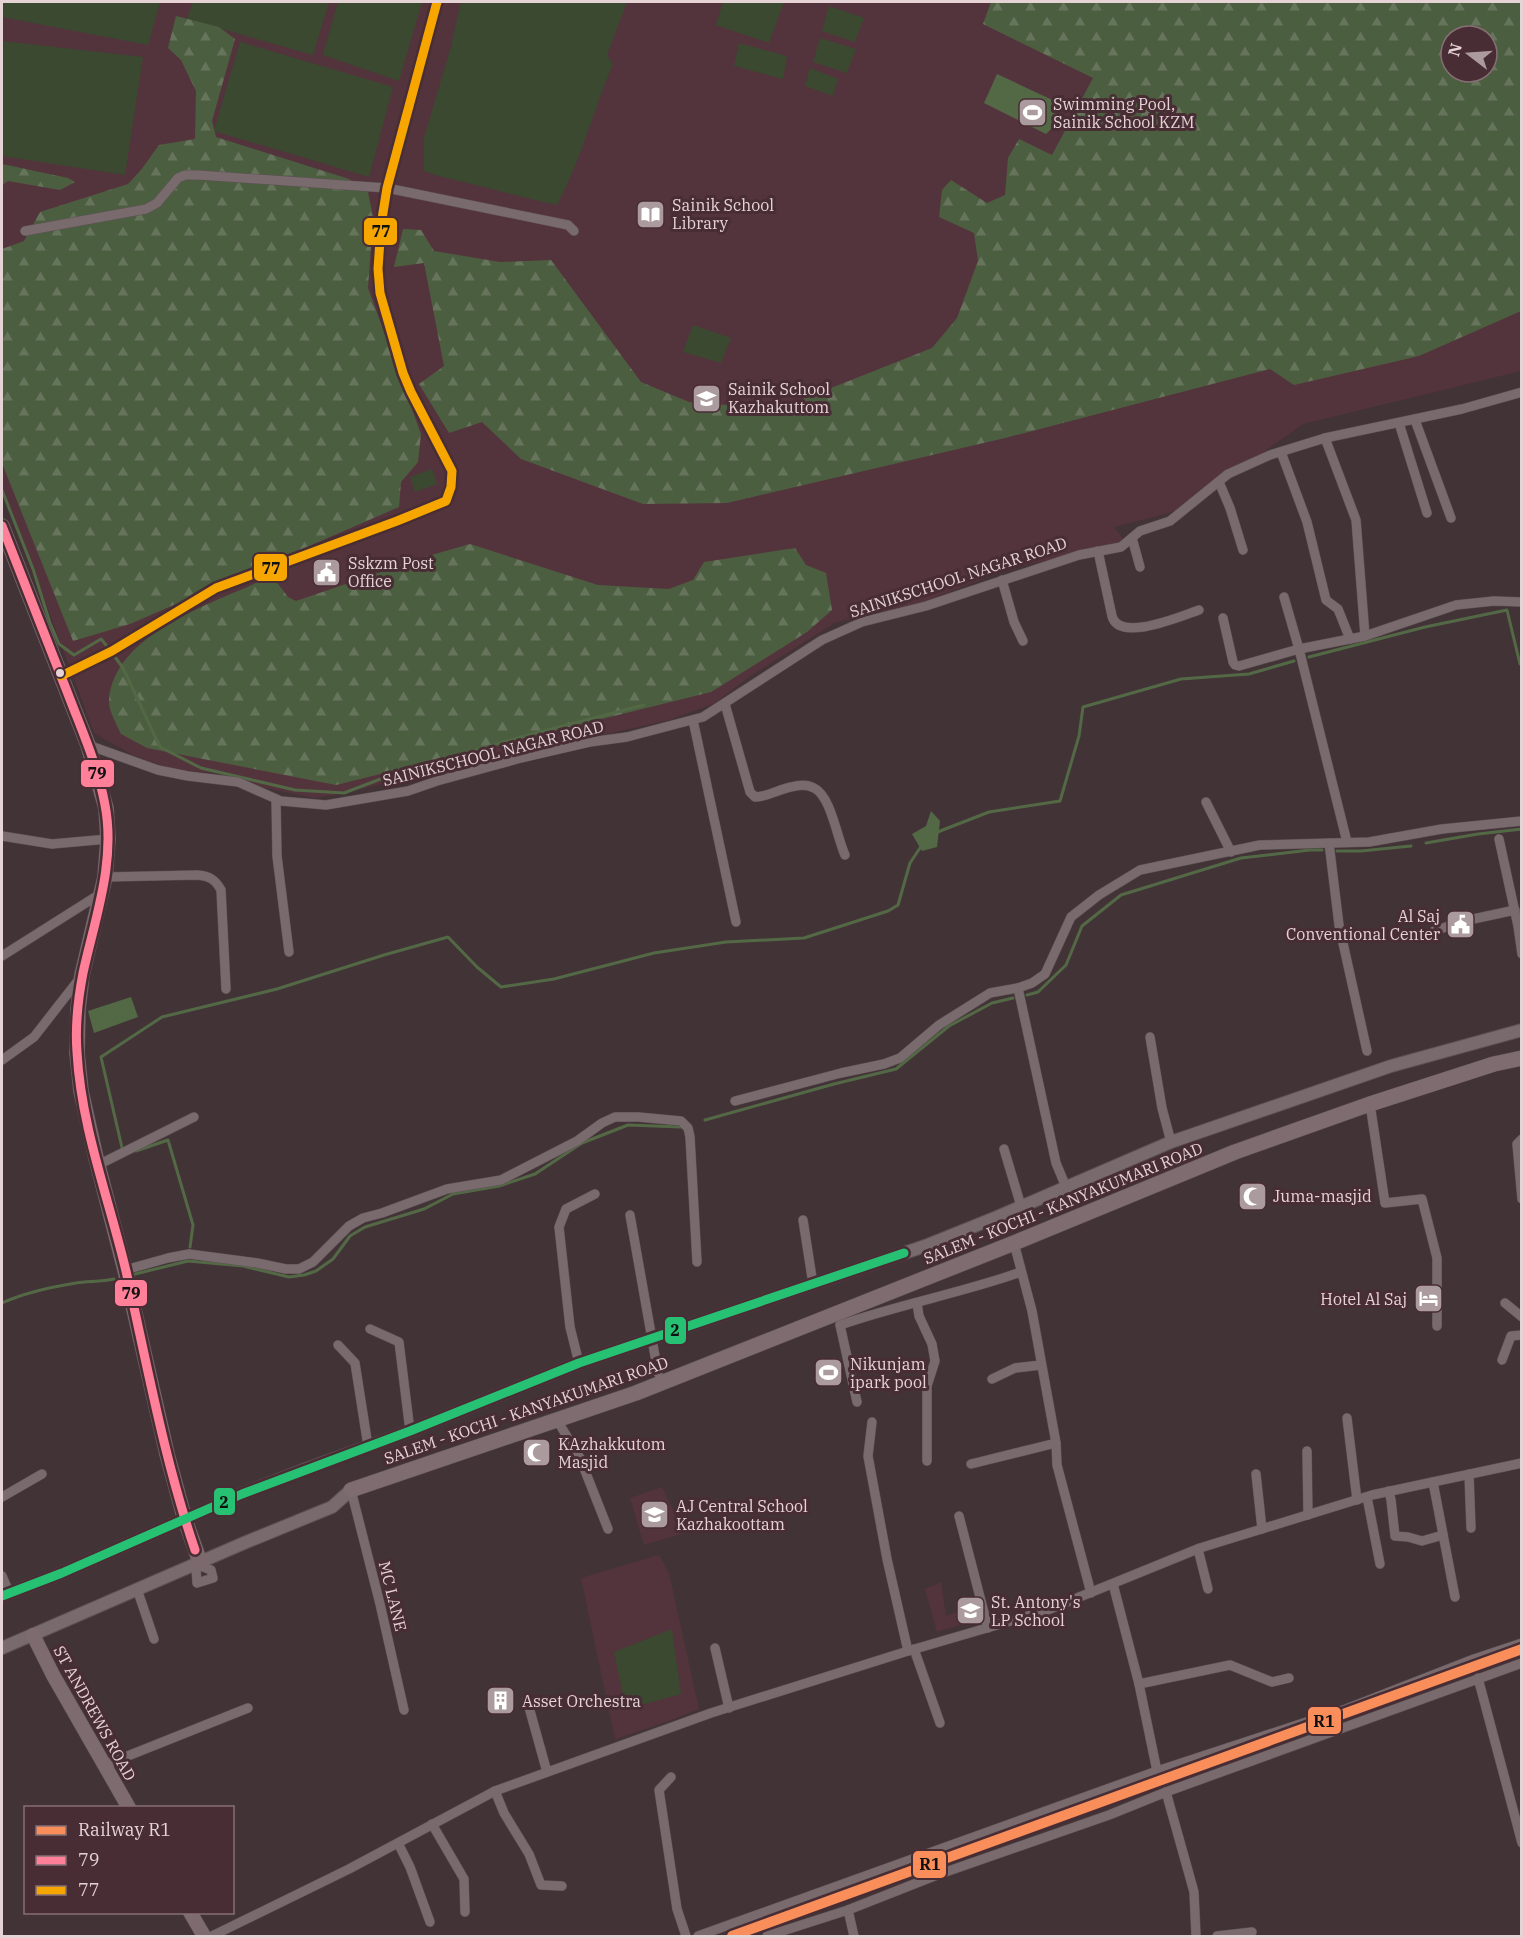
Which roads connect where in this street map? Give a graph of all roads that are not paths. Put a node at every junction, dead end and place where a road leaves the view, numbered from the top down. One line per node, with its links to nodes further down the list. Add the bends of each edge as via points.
1 (437, 2): 2 (street)
2 (387, 188): 3 (street, via 185,175 177,178 158,203 146,209); 4 (street, via 568,225); 27 (street, via 378,269 381,293 403,373 452,471 446,501 216,588 112,651)
3 (25, 231)
4 (574, 231)
5 (1521, 392): 6 (street, SAINIKSCHOOL NAGAR ROAD)
6 (1415, 420): 7 (street, SAINIKSCHOOL NAGAR ROAD); 12 (street)
7 (1399, 423): 8 (street, SAINIKSCHOOL NAGAR ROAD); 11 (street)
8 (1325, 438): 9 (street, SAINIKSCHOOL NAGAR ROAD); 23 (street, via 1356,520)
9 (1281, 452): 10 (street, SAINIKSCHOOL NAGAR ROAD, via 1228,474); 24 (street, via 1307,522 1326,600 1338,609)
10 (1219, 482): 14 (street, SAINIKSCHOOL NAGAR ROAD, via 1170,521 1140,531); 15 (street)
11 (1427, 513)
12 (1451, 518)
13 (2, 526): 27 (main road)
14 (1132, 538): 16 (street, SAINIKSCHOOL NAGAR ROAD, via 1122,547); 17 (street)
15 (1243, 550)
16 (1098, 551): 18 (street, SAINIKSCHOOL NAGAR ROAD); 21 (street, via 1117,626 1154,626)
17 (1140, 567)
18 (1002, 580): 25 (street); 28 (street, SAINIKSCHOOL NAGAR ROAD, via 926,606 862,622 822,640)
19 (1284, 597): 26 (street)
20 (1521, 602): 23 (street, via 1456,605)
21 (1199, 610)
22 (1222, 618): 26 (street, via 1235,665)
23 (1365, 636): 24 (street)
24 (1350, 639): 26 (street)
25 (1023, 641)
26 (1299, 649): 37 (street)
27 (61, 676): 30 (main road)
28 (725, 704): 29 (street, SAINIKSCHOOL NAGAR ROAD); 40 (street, via 750,792 760,797 788,787 815,788 829,809)
29 (693, 720): 31 (street, SAINIKSCHOOL NAGAR ROAD, via 521,758 408,791 326,805); 43 (street)
30 (88, 744): 31 (street, SAINIKSCHOOL NAGAR ROAD, via 158,770 238,782); 35 (main road, via 106,808)
31 (276, 800): 45 (street, via 277,856)
32 (1206, 802): 39 (street)
33 (1521, 821): 37 (street)
34 (2, 836): 35 (street, via 52,844)
35 (108, 839): 41 (main road)
36 (1499, 839): 42 (street)
37 (1347, 842): 38 (street)
38 (1329, 843): 39 (street, via 1260,845); 53 (street, via 1339,925)
39 (1231, 852): 49 (street, via 1140,870 1118,883 1071,917 1044,974)
40 (845, 855)
41 (104, 885): 47 (street); 48 (main road); 50 (street, via 197,875 216,881 221,890)
42 (1515, 910): 44 (street); 46 (street)
43 (735, 921)
44 (1434, 931)
45 (289, 952)
46 (1521, 954)
47 (2, 956)
48 (82, 975): 55 (street, via 34,1037); 62 (main road, via 77,1053 81,1091)
49 (1018, 988): 56 (street, via 990,993 939,1025 900,1058); 63 (street, via 1056,1163)
50 (226, 989)
51 (1521, 1030): 60 (street, via 1391,1065)
52 (1150, 1037): 60 (street)
53 (1367, 1051)
54 (1521, 1058): 57 (highway, SALEM - KOCHI - KANYAKUMARI ROAD)
55 (2, 1060)
56 (735, 1101)
57 (1370, 1104): 69 (highway, SALEM - KOCHI - KANYAKUMARI ROAD, via 1235,1152); 77 (street, via 1385,1203 1422,1199 1437,1258)
58 (194, 1117): 62 (street)
59 (1521, 1139): 65 (street, via 1517,1144)
60 (1171, 1142): 63 (street)
61 (1004, 1149): 66 (street)
62 (98, 1165): 71 (main road)
63 (1066, 1187): 66 (street)
64 (595, 1194): 83 (street, via 566,1209 559,1227 570,1326)
65 (1521, 1199)
66 (1021, 1206): 73 (street, via 925,1246)
67 (630, 1215): 80 (street)
68 (803, 1220): 73 (street)
69 (1014, 1243): 72 (street); 89 (highway, SALEM - KOCHI - KANYAKUMARI ROAD, via 636,1393)
70 (697, 1262): 71 (street, via 688,1128 681,1121 615,1117 501,1180 447,1189 363,1218 349,1226 313,1262 299,1269 189,1254)
71 (126, 1270): 108 (main road)
72 (1021, 1272): 74 (street); 84 (street)
73 (813, 1284): 80 (street)
74 (917, 1303): 87 (street, via 840,1324); 95 (street, via 935,1361 927,1386)
75 (1505, 1303): 76 (street)
76 (1521, 1317)
77 (1437, 1326)
78 (370, 1329): 91 (street, via 399,1342)
79 (1521, 1335): 82 (street, via 1511,1336)
80 (652, 1338): 83 (street); 85 (street)
81 (338, 1346): 93 (street, via 355,1363)
82 (1502, 1360)
83 (579, 1363): 91 (street)
84 (1041, 1365): 86 (street, via 1014,1368); 92 (street)
85 (658, 1373)
86 (992, 1379)
87 (857, 1402)
88 (1347, 1418): 105 (street)
89 (557, 1420): 102 (highway, SALEM - KOCHI - KANYAKUMARI ROAD); 109 (street, via 580,1458)
90 (872, 1422): 129 (street, via 867,1456)
91 (410, 1431): 93 (street)
92 (1056, 1443): 97 (street); 120 (street, via 1057,1465)
93 (368, 1446): 108 (street)
94 (1306, 1451): 106 (street)
95 (927, 1461)
96 (1521, 1463): 100 (street)
97 (971, 1464)
98 (42, 1474): 104 (street)
99 (1256, 1474): 111 (street)
100 (1469, 1474): 101 (street); 110 (street)
101 (1433, 1482): 103 (street); 112 (street)
102 (351, 1491): 114 (street, via 332,1507); 137 (street, MC LANE)
103 (1389, 1491): 105 (street); 112 (street, via 1395,1536 1422,1541)
104 (2, 1497)
105 (1362, 1498): 106 (street); 115 (street)
106 (1308, 1515): 111 (street)
107 (959, 1516): 123 (street)
108 (185, 1520): 114 (main road); 121 (street)
109 (608, 1528)
110 (1472, 1528)
111 (1262, 1529): 113 (street)
112 (1443, 1535): 122 (street)
113 (1198, 1549): 117 (street); 119 (street)
114 (200, 1564): 118 (street)
115 (1380, 1564)
116 (2, 1576): 121 (street)
117 (1113, 1584): 120 (street); 133 (street)
118 (137, 1589): 124 (street); 125 (street)
119 (1208, 1589)
120 (1091, 1593): 123 (street)
121 (5, 1594)
122 (1455, 1597)
123 (988, 1628): 129 (street)
124 (33, 1635): 127 (street); 139 (main road, ST ANDREWS ROAD)
125 (154, 1639)
126 (1521, 1643): 140 (street, via 1346,1709)
127 (2, 1648)
128 (715, 1648): 136 (street)
129 (911, 1650): 136 (street); 138 (street)
130 (1521, 1663): 132 (street)
131 (1289, 1678): 133 (street, via 1272,1682 1230,1665)
132 (1478, 1678): 144 (street); 148 (street)
133 (1139, 1684): 140 (street)
134 (527, 1700): 141 (street)
135 (248, 1708): 139 (street)
136 (729, 1708): 141 (street)
137 (404, 1710)
138 (940, 1723)
139 (105, 1765): 145 (main road, ST ANDREWS ROAD)
140 (1157, 1771): 158 (street)
141 (547, 1772): 143 (street)
142 (671, 1778): 157 (street, via 659,1790 677,1909)
143 (495, 1791): 146 (street); 149 (street, via 541,1885)
144 (1166, 1792): 150 (street); 161 (street, via 1194,1892)
145 (128, 1806)
146 (432, 1824): 147 (street); 151 (street, via 464,1879)
147 (398, 1843): 153 (street); 156 (street)
148 (1521, 1843)
149 (562, 1886)
150 (848, 1910): 159 (street); 160 (street)
151 (465, 1912)
152 (191, 1914): 155 (main road)
153 (430, 1922)
154 (1252, 1932): 162 (street)
155 (204, 1936)
156 (212, 1936)
157 (686, 1936)
158 (698, 1936)
159 (767, 1936)
160 (854, 1936)
161 (1196, 1936)
162 (1217, 1936)

